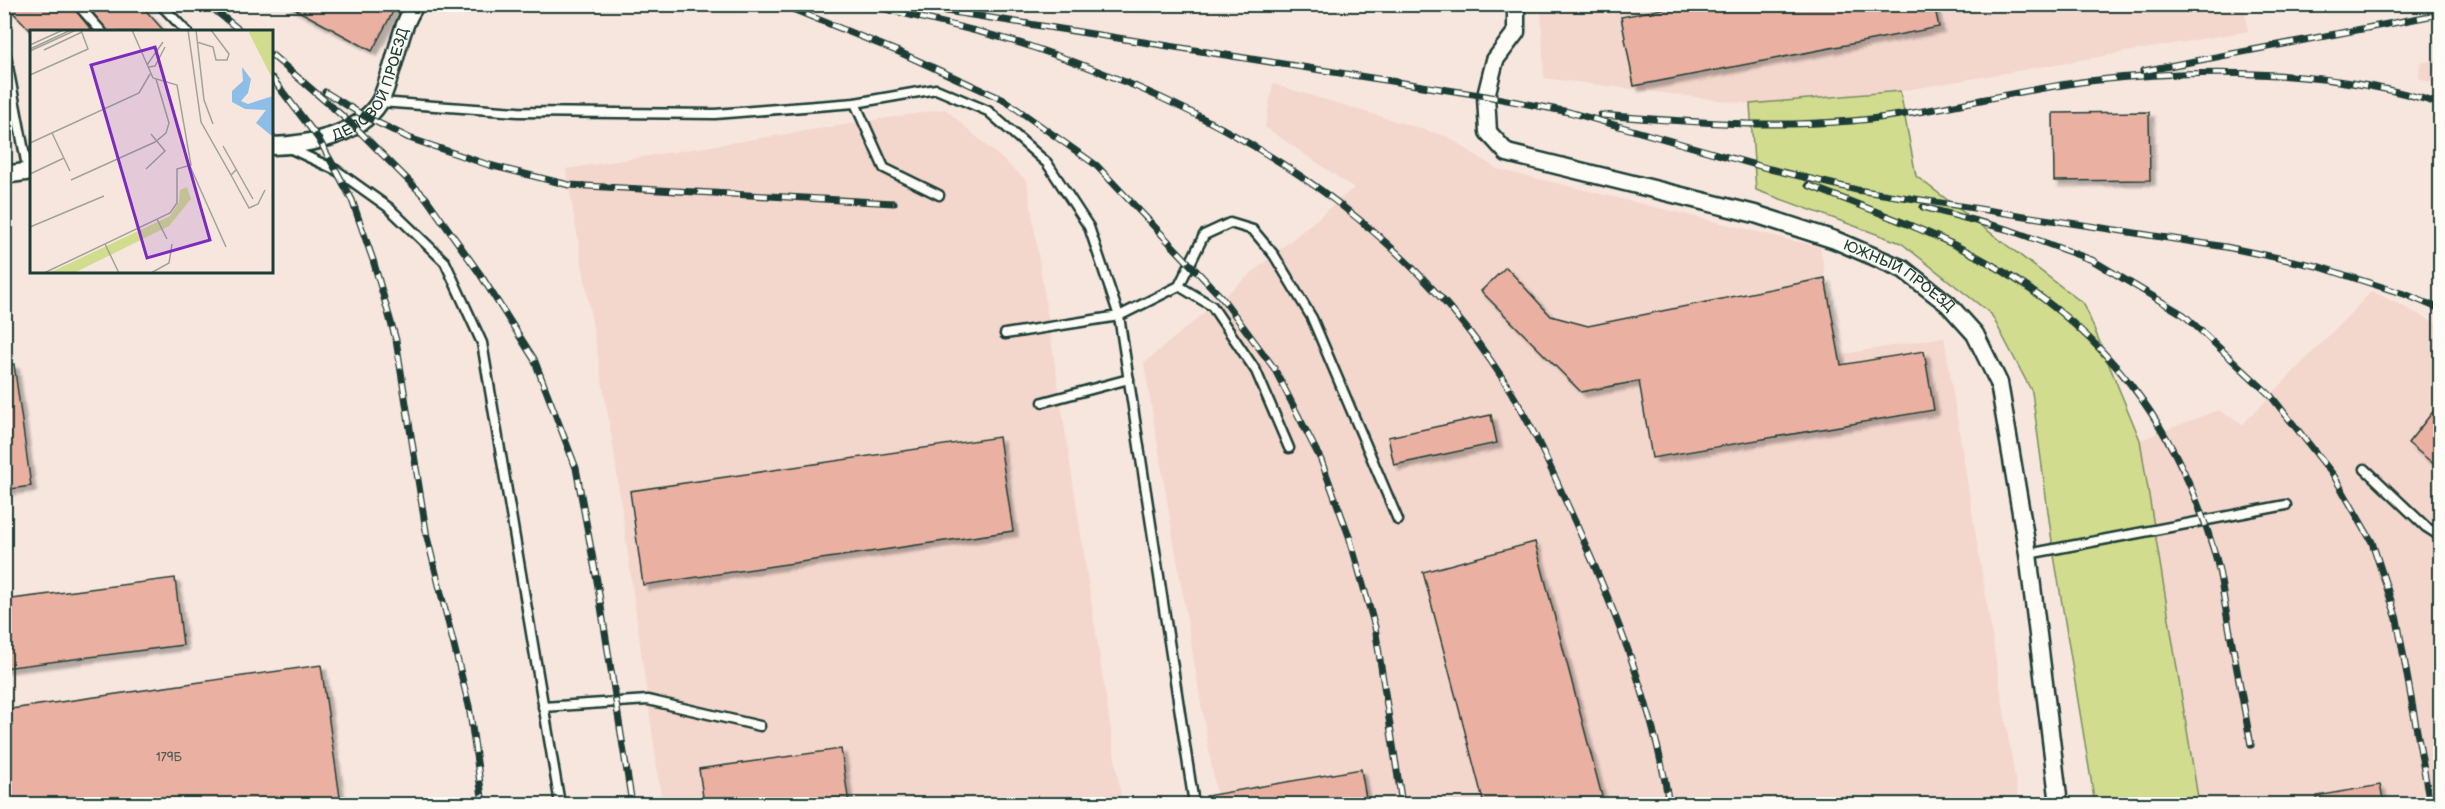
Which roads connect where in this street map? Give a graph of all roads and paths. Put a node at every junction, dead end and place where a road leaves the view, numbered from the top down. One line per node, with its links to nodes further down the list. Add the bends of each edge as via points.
1 (77, 4): 5 (lane)
2 (160, 4): 6 (lane)
3 (416, 4): 8 (street, ДЕЛОВОЙ ПРОЕЗД, via 406,20)
4 (1516, 4): 24 (street, ЮЖНЫЙ ПРОЕЗД, via 1516,32 1495,60 1486,96 1488,132 1507,153 1755,214 1835,240 1903,269 1948,304 1975,334 1999,383)
5 (100, 30)
6 (185, 30)
7 (4, 46): 11 (lane)
8 (379, 102): 9 (lane, via 518,112 715,114); 10 (street, ДЕЛОВОЙ ПРОЕЗД, via 354,126 336,134)
9 (855, 103): 13 (lane, via 884,168); 15 (lane, via 936,89 988,111 1047,163 1089,227)
10 (278, 146): 25 (lane, via 336,170 380,201 445,262 482,343)
11 (30, 171): 12 (street)
12 (4, 175)
13 (939, 195)
14 (1179, 286): 15 (lane); 19 (lane, via 1212,306 1250,362); 22 (lane, via 1204,235 1230,223 1253,230 1274,255 1312,318)
15 (1119, 316): 16 (lane); 17 (lane)
16 (1005, 334)
17 (1129, 379): 18 (lane); 28 (lane)
18 (1043, 402)
19 (1289, 448)
20 (2365, 469): 23 (lane)
21 (2286, 506): 24 (lane)
22 (1398, 519)
23 (2440, 536)
24 (2028, 554): 29 (street, ЮЖНЫЙ ПРОЕЗД)
25 (543, 707): 26 (lane, via 648,700); 27 (lane)
26 (760, 726)
27 (560, 804)
28 (1194, 804)
29 (2059, 804)

